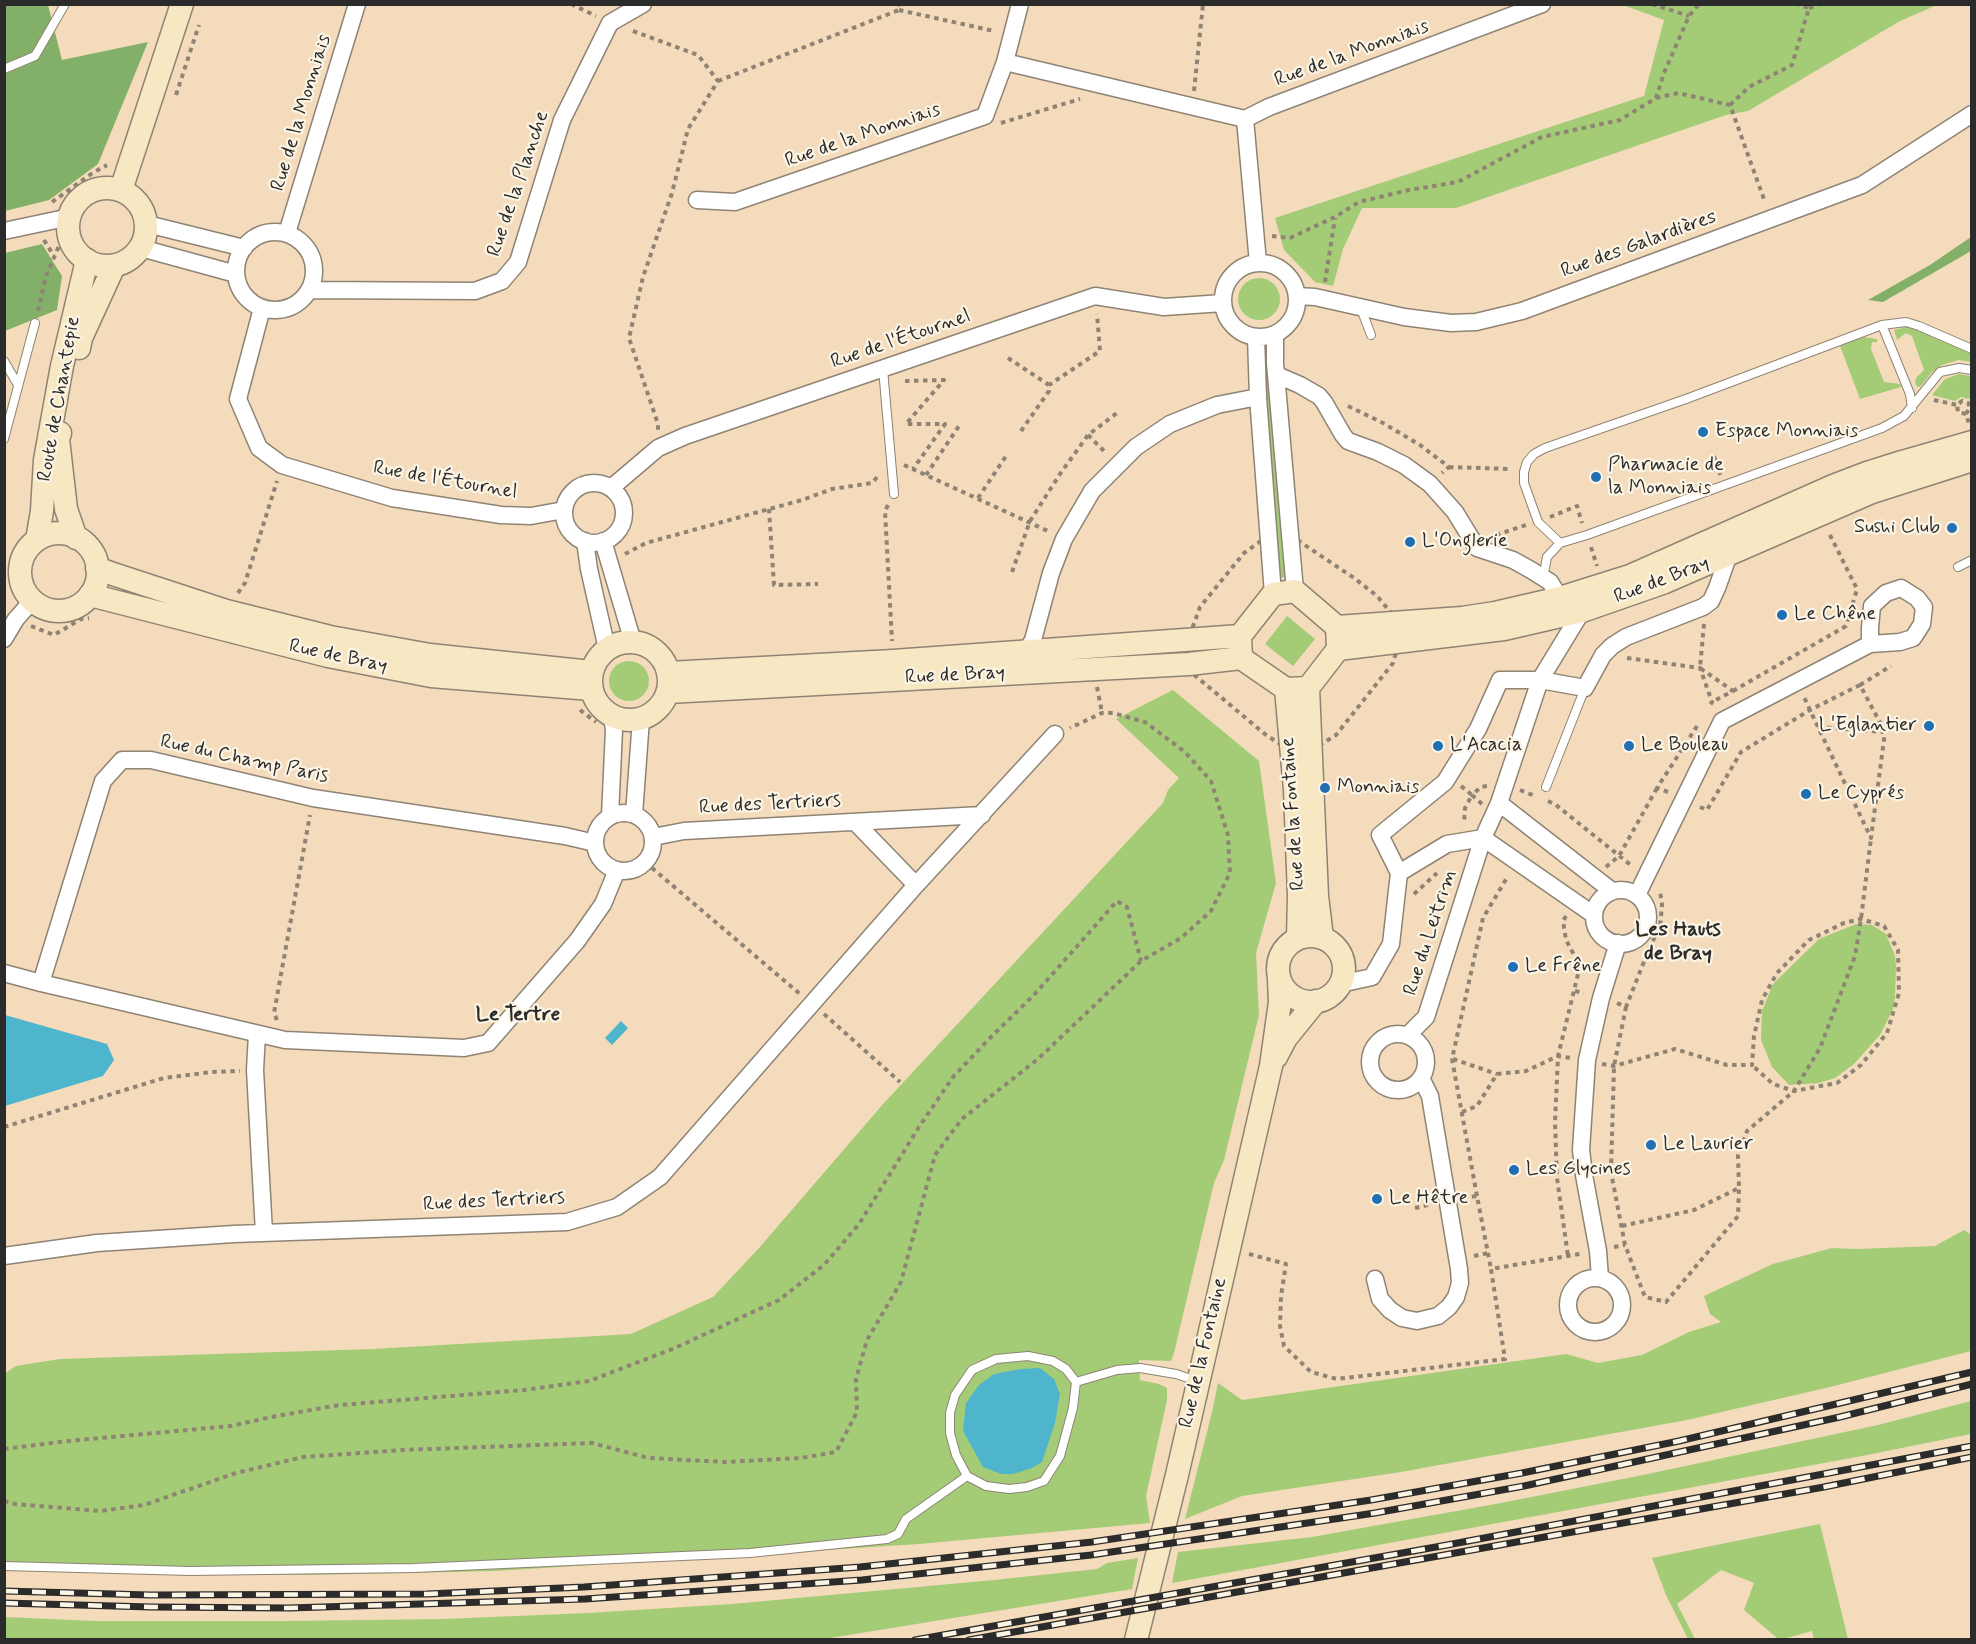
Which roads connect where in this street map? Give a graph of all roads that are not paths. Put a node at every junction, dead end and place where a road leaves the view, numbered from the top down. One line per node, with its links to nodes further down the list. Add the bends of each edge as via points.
1 (65, 4): 8 (lane, via 35,56)
2 (182, 4): 11 (street)
3 (357, 4): 16 (street, Rue de la Monniais)
4 (643, 4): 23 (street, Rue de la Planche, via 610,23 562,120 518,262 502,281 475,291)
5 (1020, 4): 7 (street)
6 (1542, 4): 10 (street, Rue de la Monniais)
7 (1005, 62): 10 (street); 12 (street, Rue de la Monniais, via 985,116 735,202)
8 (4, 69)
9 (1971, 114): 26 (street, Rue des Galardières, via 1862,185 1522,311 1476,322 1451,323)
10 (1245, 119): 20 (street)
11 (121, 190): 13 (street, via 139,203); 14 (street, via 95,189 84,195 75,205)
12 (697, 200)
13 (147, 224): 17 (street); 18 (street)
14 (69, 226): 15 (street); 19 (street, via 79,254)
15 (4, 231)
16 (287, 233): 18 (street, via 260,235); 23 (street, via 309,250 314,263)
17 (141, 248): 21 (street); 22 (street)
18 (244, 248): 22 (street)
19 (87, 260): 21 (street); 48 (street, Route de Chantepie, via 45,460)
20 (1258, 263): 24 (street, via 1284,272 1293,282); 25 (street, via 1232,276)
21 (114, 266): 47 (street, Route de Chantepie, via 81,338 58,439 66,509)
22 (236, 274): 27 (street, via 243,294)
23 (310, 290): 27 (street, via 289,308)
24 (1297, 296): 26 (street, Rue des Galardières); 30 (street, via 1293,319)
25 (1223, 303): 32 (street, via 1233,326); 36 (street, Rue de l'Étournel, via 1164,307 1095,296)
26 (1360, 306): 31 (lane)
27 (262, 308): 46 (street, Rue de l'Étournel, via 238,399 259,448 282,465 392,498 490,514 531,516)
28 (35, 323): 38 (lane)
29 (1882, 325): 33 (lane, via 1906,322); 40 (lane); 51 (lane, via 1534,454 1527,462 1524,483 1538,522)
30 (1275, 334): 32 (street); 37 (street)
31 (1371, 335)
32 (1256, 337): 39 (street)
33 (1971, 349)
34 (4, 361): 38 (lane)
35 (1971, 369): 40 (lane, via 1941,372)
36 (884, 375): 44 (street, Rue de l'Étournel, via 685,436 658,448); 45 (lane)
37 (1277, 375): 56 (street, via 1319,396 1348,441 1396,461 1430,484 1455,512 1473,544 1513,560); 57 (street, via 1290,535)
38 (18, 385): 41 (lane)
39 (1258, 397): 57 (street, via 1268,536); 68 (street, via 1217,405 1170,424 1136,447 1092,491 1064,539)
40 (1912, 408): 51 (lane, via 1881,428)
41 (4, 439)
42 (1971, 442): 59 (street, Rue de Bray, via 1859,477 1630,576)
43 (1971, 460): 52 (street, Rue de Bray, via 1872,492)
44 (611, 488): 46 (street, via 591,483 579,487); 50 (street, via 622,502 623,519 619,529)
45 (894, 494)
46 (564, 510): 49 (street, via 570,530)
47 (76, 537): 48 (street, via 50,534); 55 (street, via 90,550)
48 (38, 540): 60 (street, via 29,547 20,569 23,586)
49 (585, 541): 50 (street); 67 (street)
50 (603, 541): 64 (street)
51 (1560, 543): 56 (lane, via 1547,557)
52 (1729, 555): 61 (street, Rue de Bray); 74 (street, via 1711,601 1612,646)
53 (1971, 560): 54 (lane)
54 (1958, 567)
55 (97, 568): 58 (street); 70 (street, Rue de Bray, via 226,611 330,637)
56 (1543, 578): 59 (street)
57 (1284, 592): 62 (street); 66 (street)
58 (90, 595): 60 (street, via 69,610 49,609); 70 (street, Rue de Bray, via 328,656 420,674)
59 (1560, 598): 69 (street, Rue de Bray, via 1484,615)
60 (32, 601): 63 (street)
61 (1582, 611): 69 (street, Rue de Bray); 71 (street, Rue du Leitrim)
62 (1337, 638): 69 (street, Rue de Bray); 73 (street)
63 (4, 639)
64 (633, 642): 67 (street); 72 (street, via 656,651 664,661)
65 (1870, 644): 91 (street, via 1722,721)
66 (1241, 647): 68 (street, Rue de Bray, via 1188,640); 72 (street, Rue de Bray, via 1189,664); 73 (street)
67 (607, 649): 70 (street, via 595,663)
68 (1027, 650): 72 (street, Rue de Bray)
69 (1398, 650)
70 (591, 680): 75 (street, via 595,700)
71 (1540, 681): 74 (street); 79 (street, Rue du Leitrim); 88 (street, via 1500,680 1478,729 1445,782 1380,836)
72 (668, 682): 76 (street, via 657,708)
73 (1297, 688): 93 (street, Rue de la Fontaine); 94 (street, Rue de la Fontaine)
74 (1585, 688): 78 (lane)
75 (612, 716): 76 (street); 81 (street)
76 (641, 719): 80 (street)
77 (1055, 734): 82 (street, Rue des Tertriers)
78 (1546, 787)
79 (1499, 803): 85 (street, Rue du Leitrim); 90 (street)
80 (634, 814): 81 (street); 84 (street, via 650,828)
81 (610, 816): 86 (street, via 598,827)
82 (982, 816): 83 (street, Rue des Tertriers); 89 (street, Rue des Tertriers)
83 (855, 822): 84 (street, Rue des Tertriers, via 684,831); 89 (street, Rue des Tertriers)
84 (653, 837): 87 (street, via 645,862 637,868)
85 (1483, 838): 88 (street, via 1447,844); 92 (street); 102 (street, Rue du Leitrim, via 1426,1017)
86 (595, 843): 87 (street, via 602,860); 98 (street, Rue du Champ Paris, via 313,798 151,760 122,760 103,781)
87 (617, 870): 101 (street, via 603,904 578,941 488,1043 464,1048 285,1040)
88 (1399, 873): 99 (street, via 1391,944 1372,977)
89 (916, 885): 105 (street, Rue des Tertriers, via 660,1177 617,1207 567,1222)
90 (1612, 891): 91 (street); 92 (street, via 1598,903)
91 (1637, 895): 95 (street, via 1646,907 1646,926 1636,939)
92 (1594, 915): 95 (street, via 1599,932)
93 (1298, 938): 94 (street); 97 (street, via 1282,951 1278,960)
94 (1322, 938): 99 (street, via 1339,952 1343,962)
95 (1618, 943): 108 (street, via 1587,1060 1581,1150)
96 (4, 973): 98 (street)
97 (1279, 980): 100 (street, via 1294,997); 103 (street, Rue de la Fontaine, via 1280,1002)
98 (41, 983): 101 (street)
99 (1340, 984): 100 (street)
100 (1316, 1002): 103 (street, Rue de la Fontaine, via 1286,1038)
101 (257, 1034): 105 (street, via 255,1070)
102 (1408, 1035): 104 (street, via 1424,1050 1426,1069); 104 (street, via 1389,1035 1376,1044 1371,1053 1372,1074 1378,1082 1396,1090 1406,1089)
103 (1271, 1066): 109 (street, Rue de la Fontaine)
104 (1421, 1078): 107 (street, via 1430,1096 1460,1283 1449,1307 1438,1316 1417,1321 1390,1310 1380,1299)
105 (264, 1233): 106 (street, Rue des Tertriers, via 97,1243)
106 (4, 1256)
107 (1375, 1278)
108 (1600, 1278)
109 (1197, 1381): 110 (lane, via 1140,1368); 113 (street, Rue de la Fontaine)
110 (1076, 1382): 111 (lane, via 1060,1456 1044,1481 1027,1488 1009,1489 986,1486); 111 (lane, via 1053,1361 1028,1356 996,1359 972,1370 955,1395 950,1413 950,1433)
111 (967, 1476): 112 (lane, via 906,1519 898,1534 888,1539 750,1553 414,1568 190,1571)
112 (4, 1566)
113 (1136, 1640)

